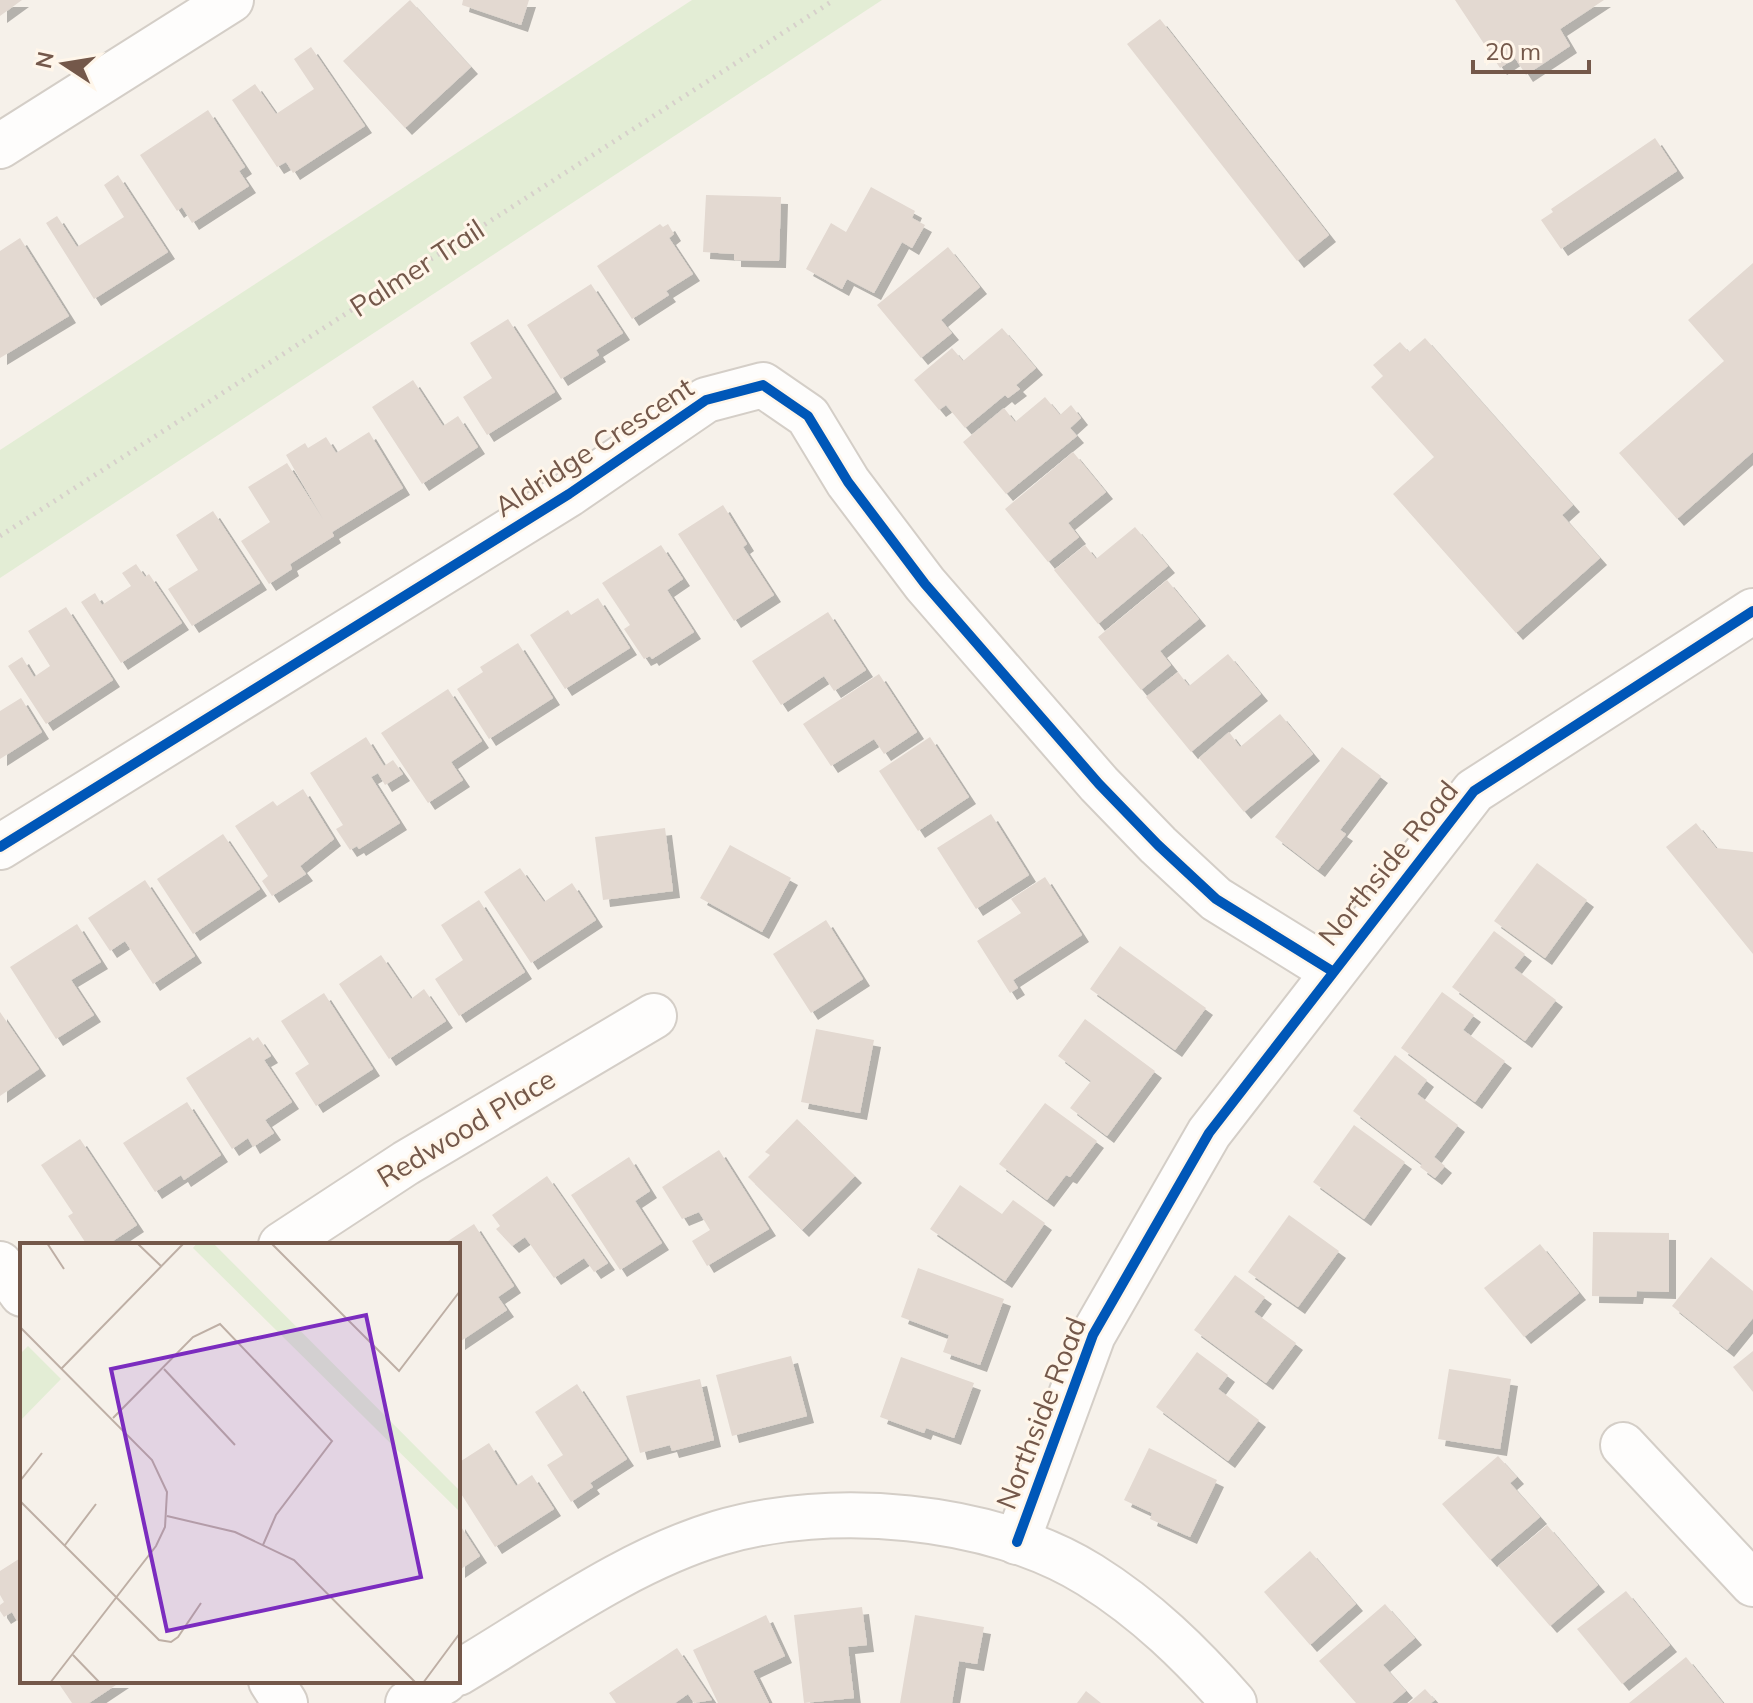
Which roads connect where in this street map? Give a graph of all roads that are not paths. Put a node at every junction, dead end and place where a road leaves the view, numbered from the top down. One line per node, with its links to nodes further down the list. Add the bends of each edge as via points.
1 (231, 0): 2 (street)
2 (0, 146)
3 (1753, 611): 5 (street, Northside Road, via 1474,791)
4 (0, 847): 5 (street, Aldridge Crescent, via 555,502 706,400 763,385 808,416 848,482 925,584 1158,845 1216,899)
5 (1332, 971): 11 (street, Northside Road, via 1209,1133 1093,1335)
6 (654, 1016): 7 (street, Redwood Place, via 406,1163)
7 (284, 1243)
8 (0, 1264): 9 (street)
9 (20, 1291)
10 (1623, 1445): 12 (street)
11 (1017, 1542): 13 (street, via 964,1527 867,1513 780,1520 719,1533 636,1567); 18 (street, via 1088,1573 1151,1618)
12 (1753, 1584)
13 (460, 1672)
14 (272, 1683): 16 (street)
15 (442, 1683): 17 (street)
16 (285, 1703)
17 (408, 1703)
18 (1234, 1703)

